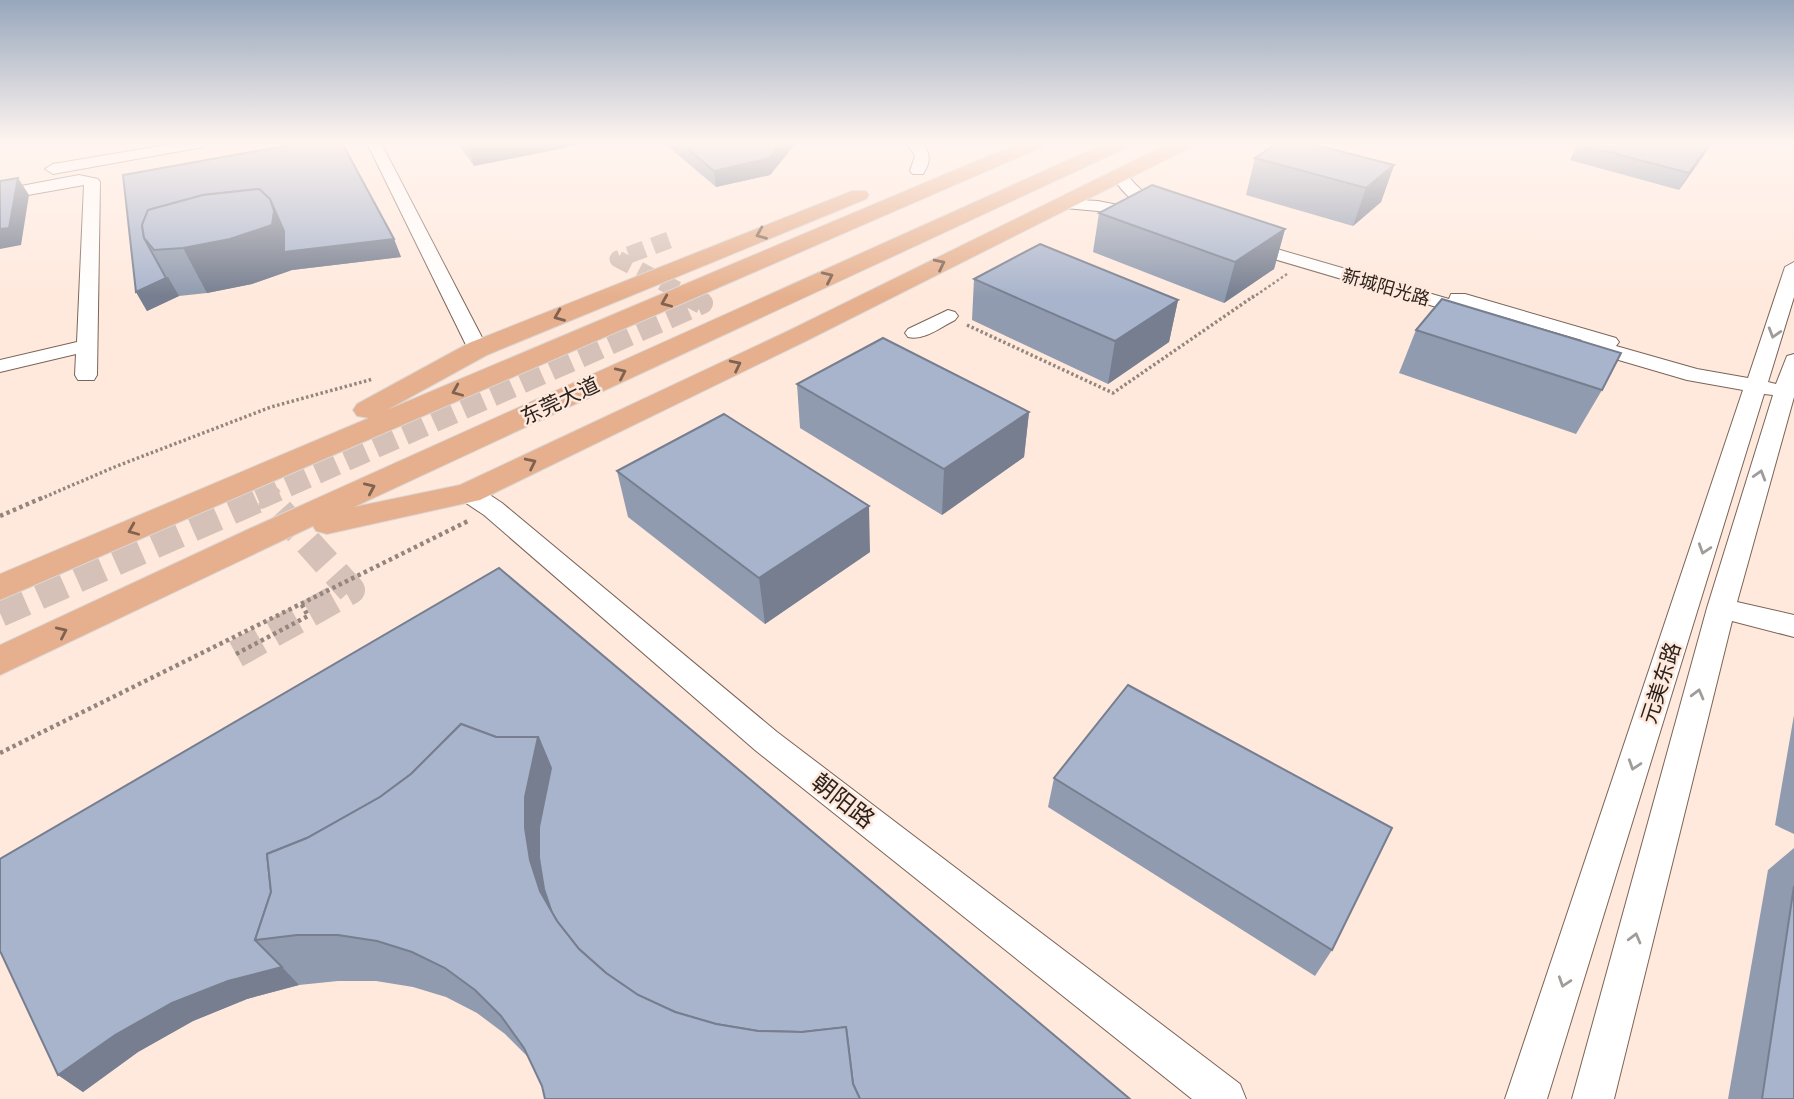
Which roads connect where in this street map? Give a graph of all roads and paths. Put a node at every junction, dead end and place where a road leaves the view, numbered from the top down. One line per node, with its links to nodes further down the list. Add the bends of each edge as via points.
1 (92, 194): 15 (street)
2 (399, 194): 16 (street)
3 (860, 194): 16 (main road, one-way to 16)
4 (865, 194): 12 (main road, one-way to 4)
5 (916, 194): 12 (main road)
6 (1009, 194): 24 (main road, 东莞大道, one-way to 6)
7 (1080, 194): 9 (main road)
8 (1135, 194): 9 (street, via 1181,219)
9 (1060, 204): 21 (main road, one-way to 9)
10 (1302, 263): 13 (path, via 1113,393); 20 (street, 新城阳光路, via 1695,375); 20 (street, 新城阳光路, via 1232,236 1695,366)
11 (1794, 267): 20 (street, 元美东路, one-way to 20)
12 (729, 275): 22 (main road, one-way to 22)
13 (948, 316): 14 (street)
14 (915, 332)
15 (88, 345): 17 (street); 18 (street)
16 (478, 349): 22 (main road)
17 (0, 366)
18 (86, 375)
19 (380, 377): 23 (path, via 271,407)
20 (1782, 382): 27 (street, 元美东路, one-way to 20); 33 (street, 元美东路, one-way to 33)
21 (481, 501): 24 (main road); 26 (path); 32 (street, 朝阳路, via 766,741)
22 (196, 503): 25 (main road, one-way to 25)
23 (0, 516)
24 (263, 536): 30 (main road, 东莞大道, one-way to 24)
25 (0, 588)
26 (301, 603): 29 (path, via 309,616); 31 (path)
27 (1721, 608): 28 (street); 34 (street, 元美东路, one-way to 27)
28 (1794, 626)
29 (236, 654)
30 (0, 661)
31 (0, 753)
32 (1225, 1099)
33 (1526, 1099)
34 (1593, 1099)

